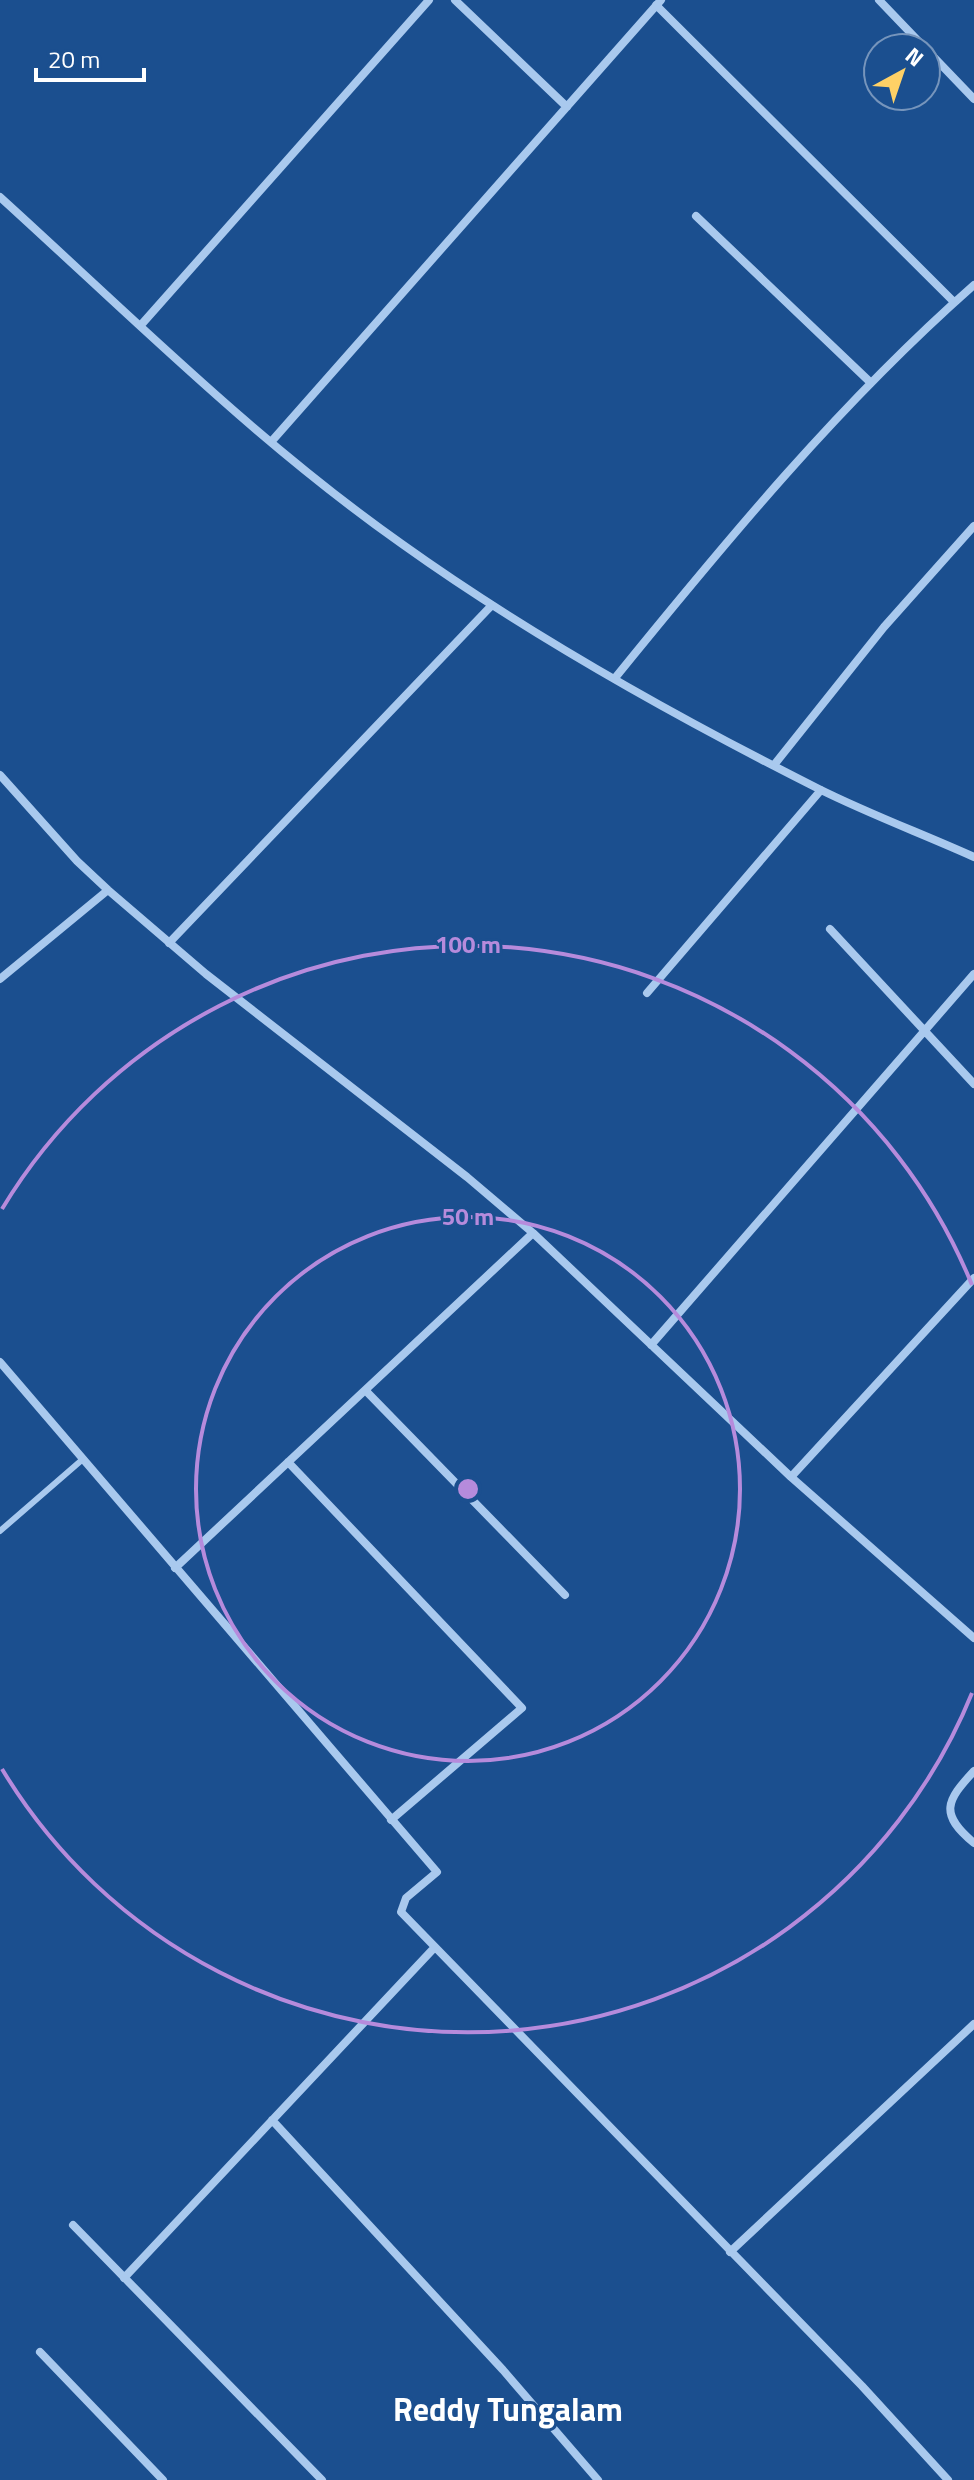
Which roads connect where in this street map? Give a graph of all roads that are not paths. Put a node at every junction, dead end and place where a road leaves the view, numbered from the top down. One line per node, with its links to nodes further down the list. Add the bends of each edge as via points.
1 (429, 0): 13 (street)
2 (455, 0): 8 (street)
3 (879, 0): 5 (street)
4 (658, 2): 8 (street); 12 (street)
5 (910, 32)
6 (942, 65): 7 (street)
7 (974, 99)
8 (567, 107): 15 (street)
9 (0, 197): 13 (street)
10 (696, 216): 14 (street)
11 (974, 285): 12 (street)
12 (954, 302): 14 (street)
13 (141, 325): 15 (street)
14 (870, 382): 18 (street)
15 (271, 442): 17 (street, via 402,544)
16 (974, 526): 19 (street, via 884,627)
17 (492, 605): 18 (street); 25 (street)
18 (615, 678): 19 (street)
19 (774, 765): 21 (street)
20 (0, 775): 23 (street)
21 (821, 790): 22 (street); 28 (street)
22 (974, 857)
23 (108, 890): 25 (street); 27 (street)
24 (830, 929): 29 (street)
25 (169, 943): 31 (street)
26 (974, 974): 29 (street)
27 (0, 979)
28 (647, 993)
29 (924, 1031): 30 (street); 33 (street)
30 (974, 1084)
31 (533, 1233): 33 (street); 35 (street)
32 (974, 1278): 38 (street)
33 (651, 1345): 38 (street)
34 (0, 1362): 36 (street)
35 (366, 1391): 37 (street); 41 (street)
36 (83, 1459): 39 (lane); 40 (street)
37 (288, 1462): 40 (street); 44 (street, via 522,1708)
38 (791, 1477): 42 (street)
39 (0, 1531)
40 (175, 1568): 44 (street)
41 (565, 1595)
42 (974, 1638)
43 (974, 1771): 45 (street, via 949,1803 958,1829)
44 (391, 1820): 46 (street, via 437,1872 406,1898 401,1912)
45 (974, 1843)
46 (435, 1947): 48 (street); 50 (street)
47 (974, 2024): 50 (street)
48 (272, 2120): 51 (street); 55 (street)
49 (73, 2225): 51 (street)
50 (730, 2252): 56 (street)
51 (124, 2278): 54 (street)
52 (40, 2352): 53 (street)
53 (163, 2480)
54 (322, 2480)
55 (598, 2480)
56 (948, 2480)

